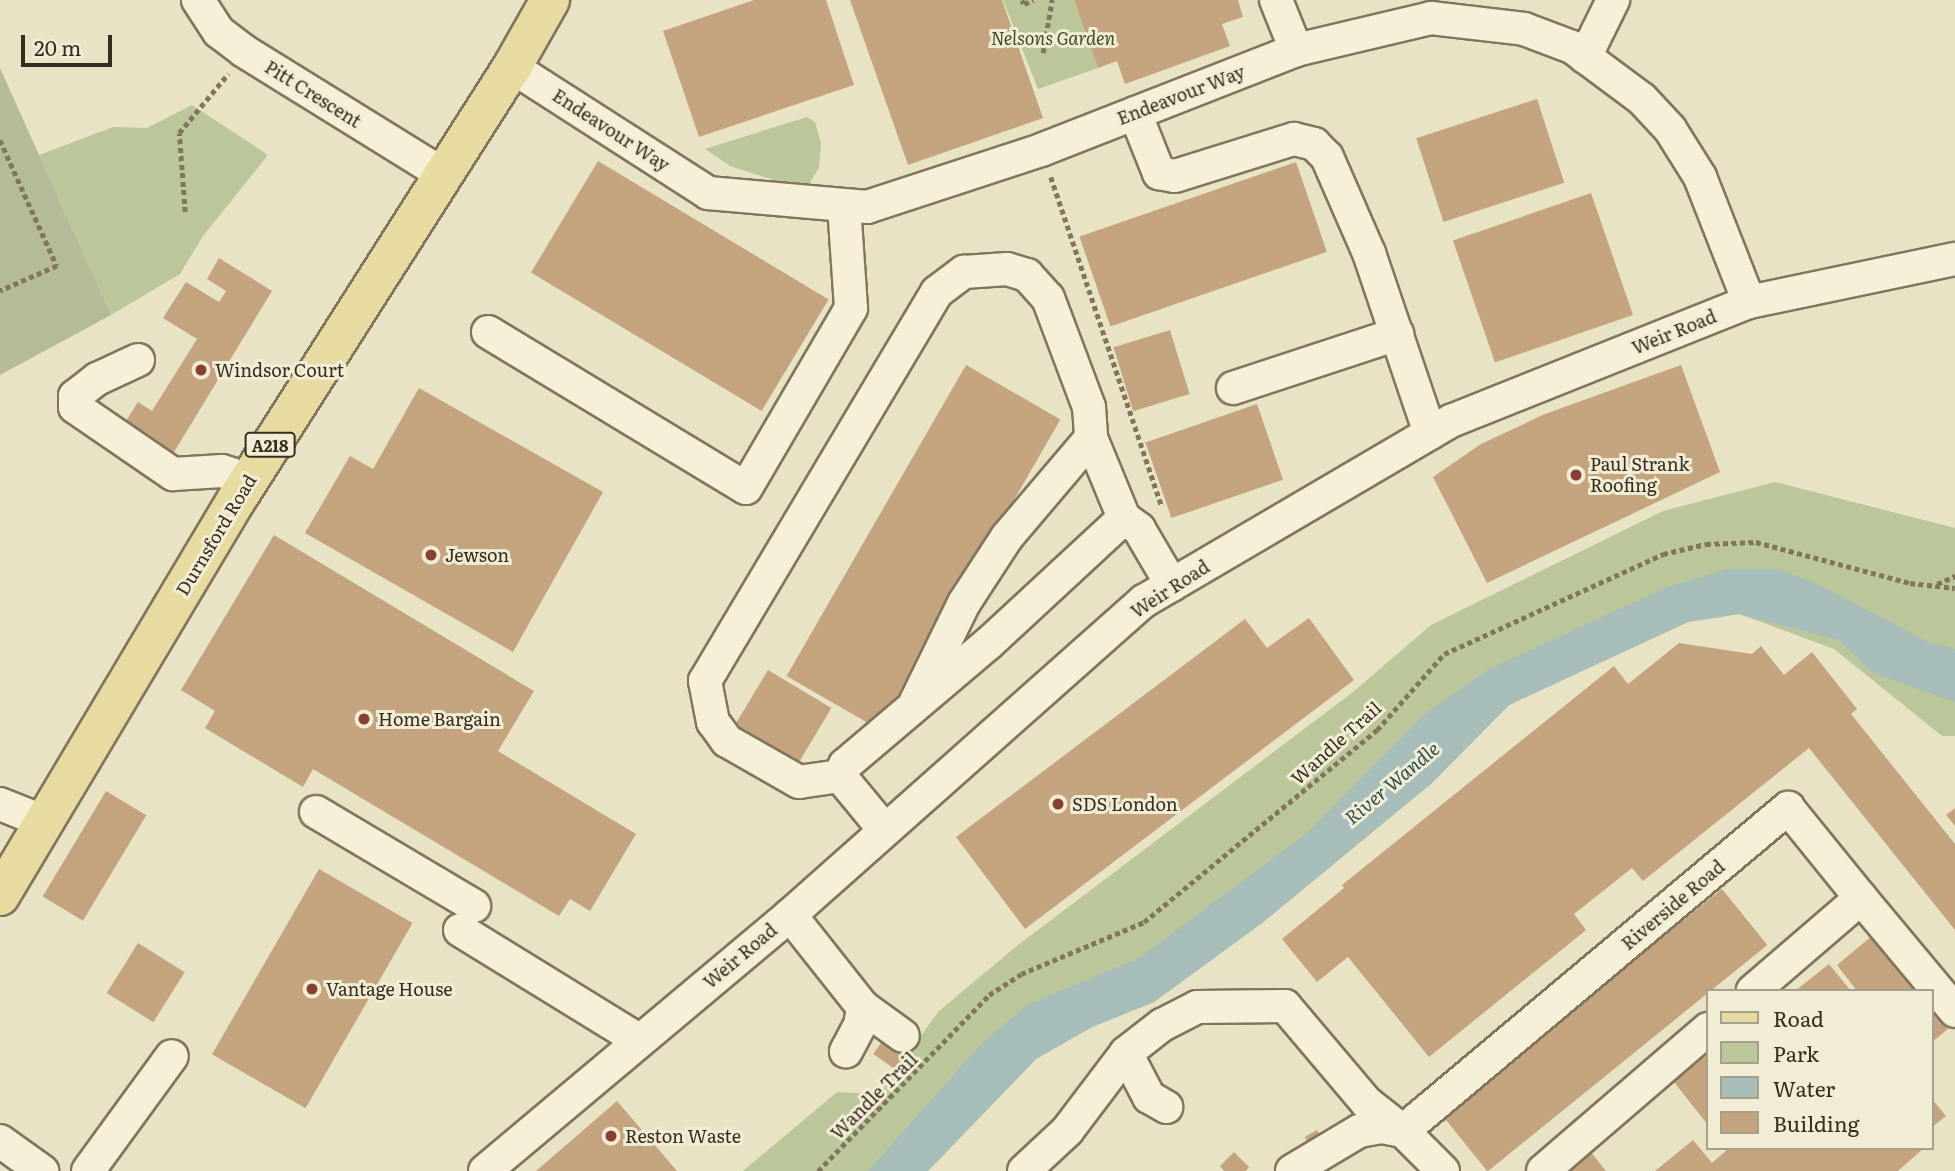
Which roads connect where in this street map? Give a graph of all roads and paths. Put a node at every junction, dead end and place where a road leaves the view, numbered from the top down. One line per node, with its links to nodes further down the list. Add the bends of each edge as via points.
1 (198, 0): 9 (street, Pitt Crescent, via 219,32)
2 (550, 0): 12 (main road, Durnsford Road / A218)
3 (1022, 0): 4 (path, via 1024,4)
4 (1033, 0)
5 (1052, 0): 10 (path)
6 (1276, 0): 8 (street)
7 (1613, 0): 11 (street)
8 (1296, 50): 11 (street, Endeavour Way, via 1430,18 1524,29); 13 (street, Endeavour Way)
9 (244, 51): 16 (street, Pitt Crescent); 18 (path, via 178,132)
10 (1043, 53)
11 (1585, 57): 21 (street, Endeavour Way, via 1642,99 1671,130 1699,177)
12 (512, 67): 16 (main road, Durnsford Road / A218); 17 (street, Endeavour Way, via 708,193)
13 (1135, 113): 15 (street, Endeavour Way); 23 (street, via 1159,173 1175,176 1274,142 1294,139 1314,144 1327,157 1369,253)
14 (0, 140): 20 (path, via 57,266)
15 (1041, 150): 17 (street, Endeavour Way, via 867,207); 29 (path)
16 (441, 173): 28 (main road, Durnsford Road / A218)
17 (844, 206): 22 (street, via 851,308 746,488)
18 (185, 212)
19 (1955, 259): 21 (street, Weir Road)
20 (0, 291)
21 (1749, 302): 26 (street, Weir Road)
22 (488, 332)
23 (1397, 334): 25 (street); 26 (street)
24 (138, 360): 28 (street, via 97,379 75,396 75,407 173,474 222,471)
25 (1233, 388)
26 (1430, 433): 32 (street, Weir Road)
27 (1091, 438): 30 (street); 35 (street, via 1007,537 964,603); 36 (street, via 1089,407 1040,286 1007,269 964,272 949,279 834,461 705,681 713,722 727,741 799,782)
28 (250, 480): 39 (main road, Durnsford Road / A218)
29 (1163, 510)
30 (1124, 518): 32 (street, via 1139,529); 35 (street, via 989,643)
31 (1955, 576): 33 (path)
32 (1172, 585): 40 (street, Weir Road, via 1144,601)
33 (1934, 586): 34 (path, Wandle Trail); 59 (path, Wandle Trail, via 1756,542 1706,544 1663,554 1444,654 1377,730 1164,908 1116,938 1021,974 989,995)
34 (1955, 588)
35 (915, 703): 36 (street, via 845,765)
36 (840, 776): 40 (street)
37 (0, 804): 39 (street)
38 (316, 812): 49 (street)
39 (45, 822): 41 (main road, Durnsford Road / A218)
40 (883, 828): 43 (street, Weir Road)
41 (0, 896)
42 (1861, 898): 44 (street); 46 (street); 54 (street, Riverside Road, via 1788,808)
43 (790, 915): 45 (street); 49 (street, Weir Road)
44 (1755, 989)
45 (863, 1007): 48 (street); 50 (street, via 860,1025)
46 (1955, 1012)
47 (1706, 1031): 63 (street)
48 (903, 1036)
49 (639, 1040): 58 (street, Weir Road)
50 (846, 1051)
51 (1126, 1053): 53 (street, via 1149,1097); 54 (street, via 1162,1025 1198,1007 1285,1006 1367,1102); 60 (street, via 1066,1131)
52 (172, 1056): 57 (street)
53 (1166, 1107)
54 (1403, 1131): 61 (street, via 1382,1127 1359,1131); 62 (street)
55 (0, 1141): 56 (street)
56 (42, 1171)
57 (88, 1171)
58 (485, 1171)
59 (818, 1171)
60 (1024, 1171)
61 (1292, 1171)
62 (1443, 1171)
63 (1543, 1171)

